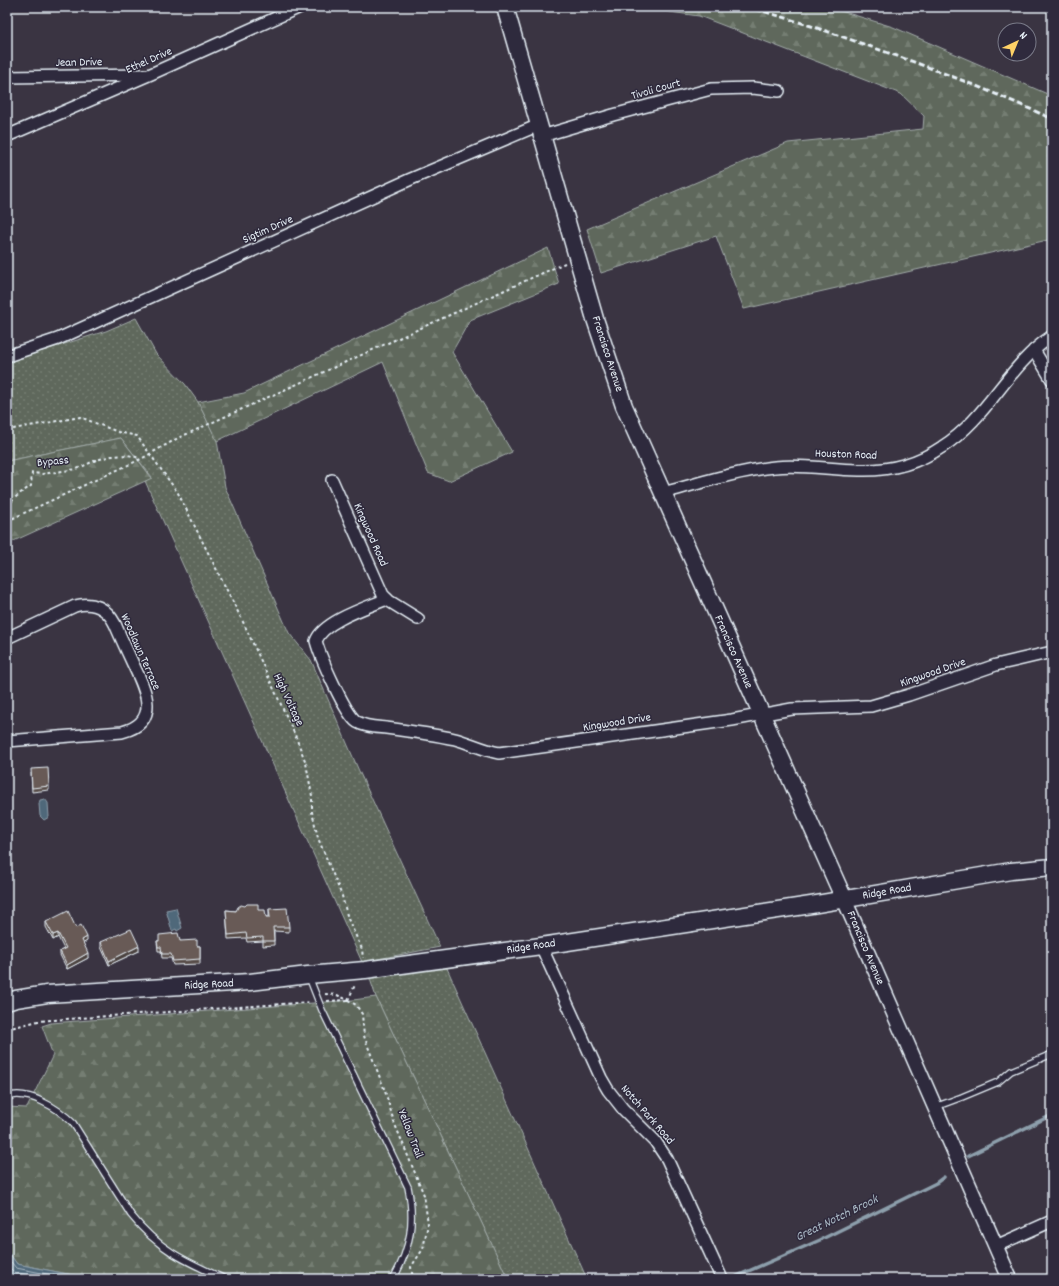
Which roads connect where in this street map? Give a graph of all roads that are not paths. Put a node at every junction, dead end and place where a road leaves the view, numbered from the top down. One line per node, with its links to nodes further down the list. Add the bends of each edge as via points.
1 (300, 7): 3 (street, Ethel Drive)
2 (505, 7): 6 (main road, Francisco Avenue)
3 (151, 74): 4 (street, Jean Drive); 7 (street, Ethel Drive)
4 (7, 77)
5 (779, 91): 6 (street, Tivoli Court, via 753,88 711,89)
6 (541, 131): 10 (street, Sigtim Drive, via 411,180 58,339); 13 (main road, Francisco Avenue, via 595,319 624,406)
7 (7, 136)
8 (1052, 336): 9 (street, Houston Road)
9 (1034, 350): 11 (street); 13 (street, Houston Road, via 962,434 905,466 859,470 776,467 729,475)
10 (7, 356)
11 (1052, 380)
12 (332, 480): 14 (street, Kingwood Road)
13 (663, 493): 18 (main road, Francisco Avenue)
14 (387, 599): 15 (street); 18 (street, Kingwood Drive, via 333,622 318,634 316,641 343,702 355,721 364,725 457,740 499,753)
15 (418, 619)
16 (7, 638): 19 (street, Woodlawn Terrace, via 75,606 87,604 99,607 109,614 115,624 146,692 148,705 139,723 128,731)
17 (1052, 652): 18 (street, Kingwood Drive, via 996,665 909,696 871,706 792,709)
18 (761, 715): 21 (main road, Francisco Avenue)
19 (7, 741)
20 (1052, 867): 21 (main road, Ridge Road, via 1011,871)
21 (844, 899): 22 (main road, Ridge Road); 27 (street, Francisco Avenue)
22 (541, 946): 23 (main road, Ridge Road, via 365,970); 32 (street, Notch Park Road, via 601,1078 615,1100 655,1141 667,1159)
23 (308, 975): 24 (main road, Ridge Road, via 250,982 47,994); 31 (lane, via 318,1002 408,1187 411,1201 411,1230 406,1252)
24 (7, 1002)
25 (1052, 1054): 27 (lane, via 1011,1071 998,1082)
26 (7, 1097): 30 (lane, via 20,1096 38,1100 65,1115 73,1123 141,1227 176,1256)
27 (934, 1107): 29 (street, Francisco Avenue)
28 (1052, 1221): 29 (street)
29 (996, 1246): 33 (street, Francisco Avenue)
30 (225, 1279)
31 (394, 1279)
32 (722, 1279)
33 (1010, 1279)

